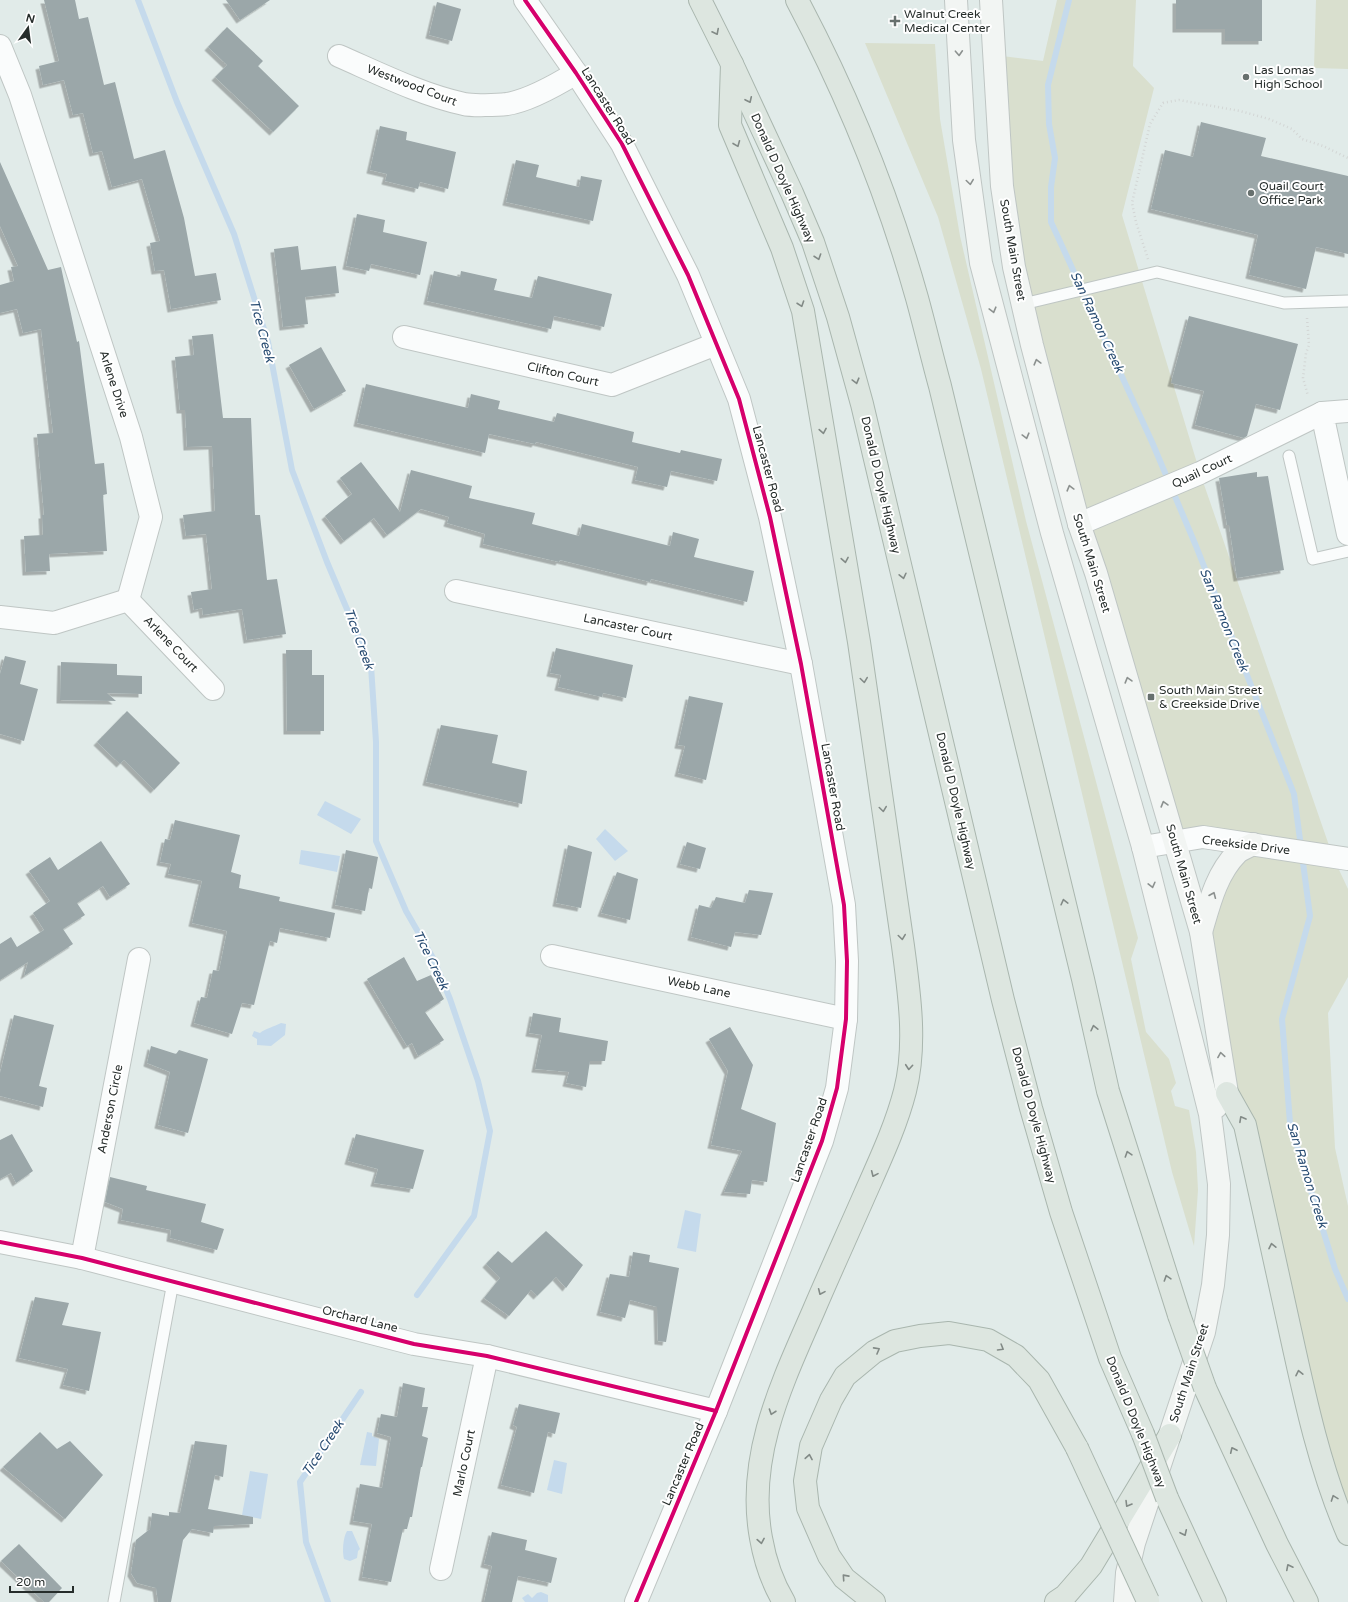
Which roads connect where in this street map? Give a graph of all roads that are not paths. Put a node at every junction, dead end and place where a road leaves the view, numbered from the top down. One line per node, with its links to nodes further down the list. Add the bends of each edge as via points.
1 (525, 0): 9 (street, Lancaster Road)
2 (700, 0): 8 (highway, Donald D Doyle Highway, one-way to 8)
3 (797, 0): 51 (highway, one-way to 3, bridge, via 1277,1544 1205,1388 1179,1315 1108,1091 917,297 889,212 856,125)
4 (956, 0): 27 (main road, South Main Street, one-way to 27, via 964,140 981,263 1052,533)
5 (991, 0): 11 (main road, South Main Street, via 1002,186 1014,266)
6 (0, 46): 21 (street, Arlene Drive, via 20,95 131,437 151,517)
7 (339, 56): 9 (street, Westwood Court, via 417,90 465,105 507,104 536,94)
8 (732, 64): 45 (highway, one-way to 45, via 730,125 782,248 803,311 859,642 909,990 908,1074 900,1106 880,1158 783,1380 768,1422 760,1460 758,1526 763,1553 774,1586); 50 (highway, Donald D Doyle Highway, one-way to 50, bridge, via 813,242 838,317 862,404 1001,992 1061,1212 1110,1358 1167,1498)
9 (576, 73): 13 (street, Lancaster Road, via 625,151 688,275)
10 (1348, 301): 11 (lane, via 1284,302 1157,272)
11 (1023, 304): 17 (main road, South Main Street, one-way to 11)
12 (404, 337): 13 (street, Clifton Court, via 612,385)
13 (716, 344): 23 (street, Lancaster Road, via 739,399 770,517)
14 (1348, 411): 15 (street, Quail Court)
15 (1318, 415): 17 (street, Quail Court, via 1200,473); 18 (street)
16 (1289, 456): 19 (lane, via 1313,559)
17 (1079, 524): 25 (main road, South Main Street, one-way to 17, via 1096,573)
18 (1348, 534)
19 (1348, 551)
20 (456, 591): 23 (street, Lancaster Court)
21 (128, 600): 22 (street, via 54,623); 24 (street, Arlene Court)
22 (0, 617)
23 (801, 664): 32 (street, Lancaster Road, via 844,905 847,961)
24 (213, 689)
25 (1175, 842): 26 (street, Creekside Drive, via 1203,837); 27 (street, Creekside Drive); 29 (main road, South Main Street)
26 (1258, 845): 28 (street, Creekside Drive); 29 (main road, one-way to 26, via 1212,895 1225,870 1237,852)
27 (1143, 847): 34 (main road, South Main Street, one-way to 34)
28 (1340, 858)
29 (1201, 932): 33 (main road, South Main Street, one-way to 29)
30 (552, 956): 32 (street, Webb Lane)
31 (139, 959): 36 (street, Anderson Circle)
32 (846, 1019): 39 (street, Lancaster Road, via 837,1088 822,1141)
33 (1227, 1093): 34 (main road); 41 (highway, one-way to 33, via 1328,1482 1313,1428 1245,1125)
34 (1210, 1114): 40 (main road, South Main Street, via 1220,1184 1213,1285 1204,1332)
35 (0, 1242): 36 (street, Orchard Lane)
36 (82, 1258): 37 (street, Orchard Lane)
37 (173, 1282): 38 (street, Orchard Lane, via 414,1344); 43 (lane)
38 (487, 1356): 39 (street, Orchard Lane); 42 (street, Marlo Court)
39 (716, 1411): 44 (street, Lancaster Road)
40 (1170, 1435): 47 (highway, one-way to 47, via 1091,1566 1065,1596); 48 (main road, South Main Street, via 1134,1543 1127,1573)
41 (1348, 1534)
42 (441, 1569)
43 (114, 1602)
44 (636, 1602)
45 (784, 1602)
46 (874, 1602): 49 (highway, one-way to 49, bridge, via 844,1578 829,1556 808,1508 805,1481 811,1446 821,1420 845,1376 868,1356 895,1341 949,1333 988,1340 1016,1356 1039,1380 1077,1448)
47 (1056, 1602)
48 (1125, 1602)
49 (1148, 1602)
50 (1215, 1602)
51 (1307, 1602)

